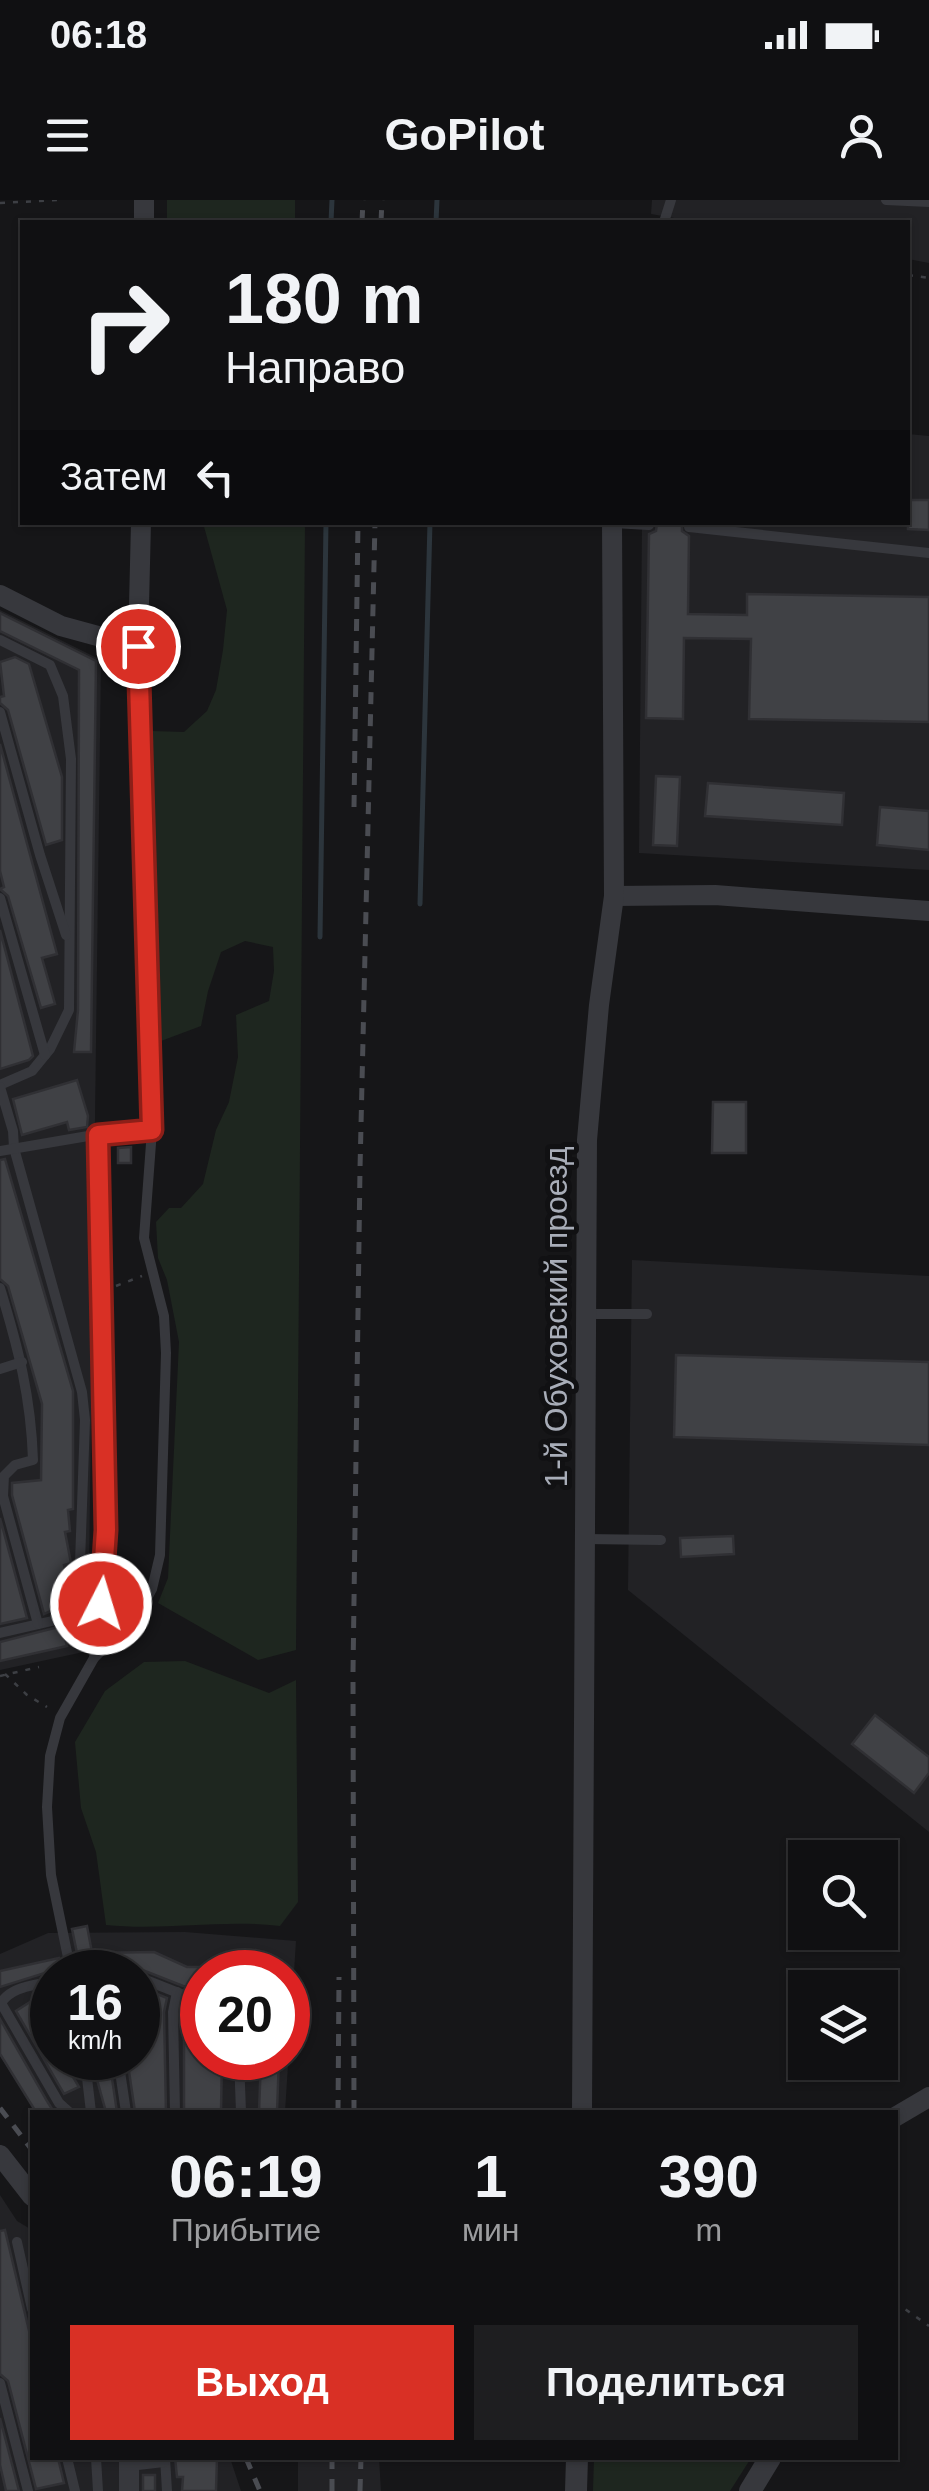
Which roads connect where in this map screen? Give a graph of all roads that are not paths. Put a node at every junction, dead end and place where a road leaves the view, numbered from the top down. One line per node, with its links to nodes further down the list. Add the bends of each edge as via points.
1 (886, 200): 2 (lane)
2 (929, 202)
3 (141, 525): 9 (street)
4 (612, 525): 11 (street, 1-й Обуховский проезд)
5 (689, 527): 6 (lane)
6 (929, 553)
7 (0, 594): 9 (street, via 61,626)
8 (0, 640): 14 (lane, via 50,665 62,696 71,759)
9 (138, 646): 17 (lane)
10 (0, 712): 14 (lane)
11 (614, 896): 13 (street, via 714,895); 22 (street, 1-й Обуховский проезд, via 586,1140)
12 (0, 898): 15 (lane)
13 (929, 911)
14 (70, 945): 15 (lane, via 69,1010)
15 (45, 1055): 16 (lane, via 32,1072)
16 (0, 1086): 19 (lane)
17 (152, 1130): 18 (lane); 30 (lane, via 144,1238 166,1353 160,1555 138,1616)
18 (98, 1135): 19 (lane); 30 (lane, via 106,1546)
19 (14, 1148): 20 (lane); 28 (lane, via 85,1420 79,1591 72,1610)
20 (0, 1151)
21 (0, 1288): 24 (lane)
22 (586, 1314): 23 (lane); 26 (street, 1-й Обуховский проезд)
23 (647, 1314)
24 (22, 1362): 25 (lane); 28 (lane, via 33,1460 4,1476 4,1496)
25 (0, 1370)
26 (585, 1539): 27 (lane); 47 (street, 1-й Обуховский проезд)
27 (660, 1540)
28 (38, 1624): 29 (lane)
29 (0, 1633)
30 (94, 1658): 31 (lane, via 62,1713 50,1756 51,1874)
31 (67, 1950)
32 (30, 1986): 36 (lane, via 7,1994 2,2003)
33 (160, 1986): 34 (lane)
34 (176, 1992): 35 (lane); 45 (lane)
35 (180, 1993)
36 (30, 2052)
37 (46, 2080): 42 (lane)
38 (87, 2080): 43 (lane)
39 (121, 2080): 44 (lane)
40 (240, 2080): 46 (lane)
41 (929, 2096): 48 (street)
42 (67, 2110)
43 (91, 2110)
44 (126, 2110)
45 (175, 2110)
46 (241, 2110)
47 (582, 2110)
48 (898, 2114)
49 (0, 2155): 50 (street)
50 (30, 2193)
51 (17, 2242): 52 (lane)
52 (30, 2301)
53 (0, 2383): 60 (lane)
54 (67, 2460): 61 (lane)
55 (96, 2460): 62 (lane)
56 (164, 2460): 59 (lane); 64 (lane)
57 (578, 2460): 65 (street)
58 (769, 2460): 66 (street)
59 (128, 2462): 63 (street)
60 (28, 2491)
61 (75, 2491)
62 (98, 2491)
63 (129, 2491)
64 (167, 2491)
65 (576, 2491)
66 (750, 2491)

